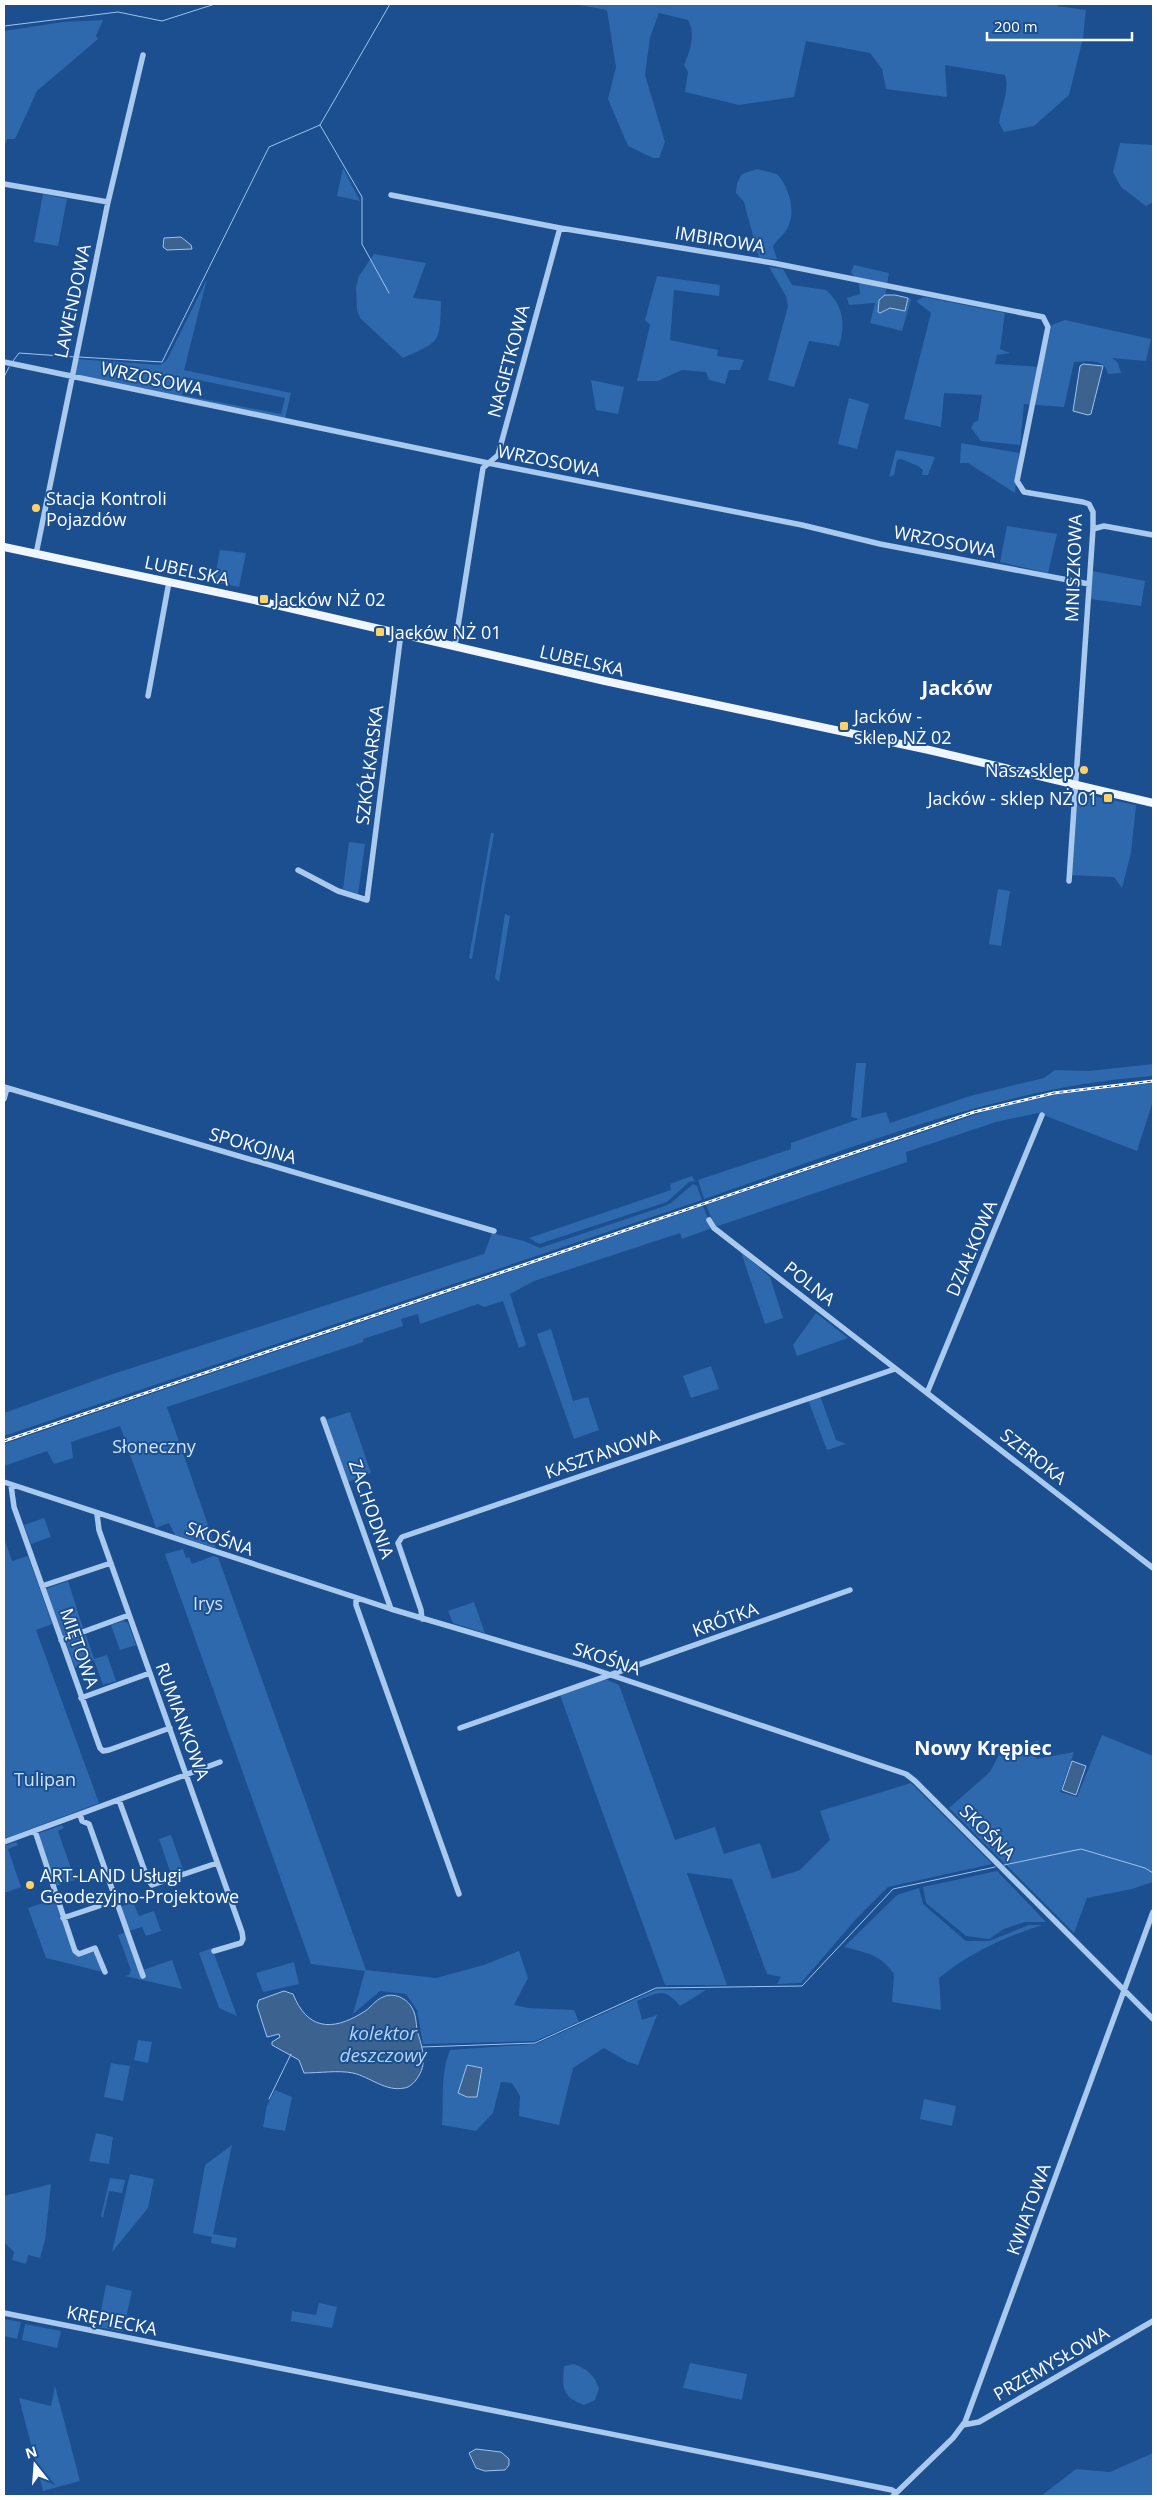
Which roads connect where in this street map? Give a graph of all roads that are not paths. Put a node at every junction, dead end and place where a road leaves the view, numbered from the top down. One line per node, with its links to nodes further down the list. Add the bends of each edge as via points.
1 (143, 55): 4 (street, LAWENDOWA)
2 (4, 184): 4 (street)
3 (391, 196): 5 (street, IMBIROWA)
4 (108, 202): 8 (street, LAWENDOWA)
5 (560, 228): 6 (street, IMBIROWA, via 773,263); 9 (street, NAGIETKOWA, via 498,455)
6 (1043, 318): 10 (street, MNISZKOWA, via 1048,327 1017,481 1024,492 1089,504 1093,512)
7 (4, 362): 8 (street, WRZOSOWA)
8 (72, 376): 9 (street, WRZOSOWA); 13 (street, LAWENDOWA)
9 (488, 463): 15 (street, WRZOSOWA); 17 (street, NAGIETKOWA, via 483,468)
10 (1093, 529): 11 (street, via 1104,526); 15 (street, MNISZKOWA)
11 (1153, 535)
12 (4, 547): 13 (main road, LUBELSKA)
13 (36, 554): 14 (main road, LUBELSKA)
14 (169, 582): 16 (main road, LUBELSKA); 18 (street)
15 (1089, 584): 19 (street, MNISZKOWA)
16 (401, 633): 17 (main road, LUBELSKA); 21 (street, SZKÓŁKARSKA, via 367,900 338,891)
17 (455, 645): 19 (main road, LUBELSKA, via 605,681 929,750)
18 (148, 696)
19 (1076, 786): 20 (main road, LUBELSKA); 22 (street, MNISZKOWA)
20 (1153, 803)
21 (298, 870)
22 (1069, 881)
23 (6, 1087): 24 (street); 27 (street, SPOKOJNA)
24 (4, 1099)
25 (1042, 1115): 29 (street, DZIAŁKOWA)
26 (709, 1220): 28 (street, POLNA, via 714,1228)
27 (494, 1231)
28 (895, 1369): 29 (street, SZEROKA); 41 (street, KASZTANOWA, via 402,1537 398,1543)
29 (927, 1393): 35 (street, SZEROKA)
30 (323, 1419): 39 (street, ZACHODNIA)
31 (4, 1482): 32 (street, SKOŚNA)
32 (11, 1485): 33 (street, SKOŚNA); 36 (street, MIĘTOWA, via 14,1507)
33 (98, 1514): 34 (street, RUMIANKOWA, via 97,1524); 38 (street, SKOŚNA)
34 (111, 1563): 36 (street); 40 (street, RUMIANKOWA)
35 (1153, 1568)
36 (42, 1586): 42 (street, MIĘTOWA)
37 (850, 1590): 44 (street, KRÓTKA)
38 (356, 1598): 39 (street, SKOŚNA); 55 (street)
39 (391, 1609): 41 (street, SKOŚNA)
40 (129, 1615): 42 (street); 43 (street, RUMIANKOWA)
41 (422, 1619): 44 (street, SKOŚNA, via 495,1638)
42 (61, 1640): 45 (street, MIĘTOWA)
43 (150, 1673): 45 (street); 46 (street, RUMIANKOWA)
44 (610, 1675): 47 (street); 62 (street, SKOŚNA, via 911,1777)
45 (82, 1698): 46 (street, MIĘTOWA, via 103,1751)
46 (170, 1728): 49 (street, RUMIANKOWA)
47 (460, 1728)
48 (220, 1762): 49 (street)
49 (186, 1774): 50 (street); 54 (street, RUMIANKOWA)
50 (119, 1800): 51 (street); 54 (street, via 150,1884 156,1886)
51 (81, 1818): 52 (street); 61 (street, via 89,1824)
52 (35, 1831): 53 (street); 58 (street)
53 (4, 1842)
54 (218, 1863): 59 (street, RUMIANKOWA, via 243,1939 240,1943)
55 (459, 1894)
56 (99, 1906): 58 (street)
57 (1153, 1912): 62 (street, KWIATOWA)
58 (64, 1918): 60 (street, via 75,1952 79,1954 95,1948)
59 (214, 1951)
60 (105, 1972)
61 (143, 1976)
62 (1125, 1990): 63 (street, SKOŚNA); 66 (street, KWIATOWA)
63 (1153, 2019)
64 (4, 2313): 67 (street, KRĘPIECKA, via 726,2456 892,2490)
65 (1153, 2321): 66 (street, PRZEMYSŁOWA, via 979,2422)
66 (963, 2425): 67 (street, KWIATOWA, via 954,2438)
67 (895, 2495)

